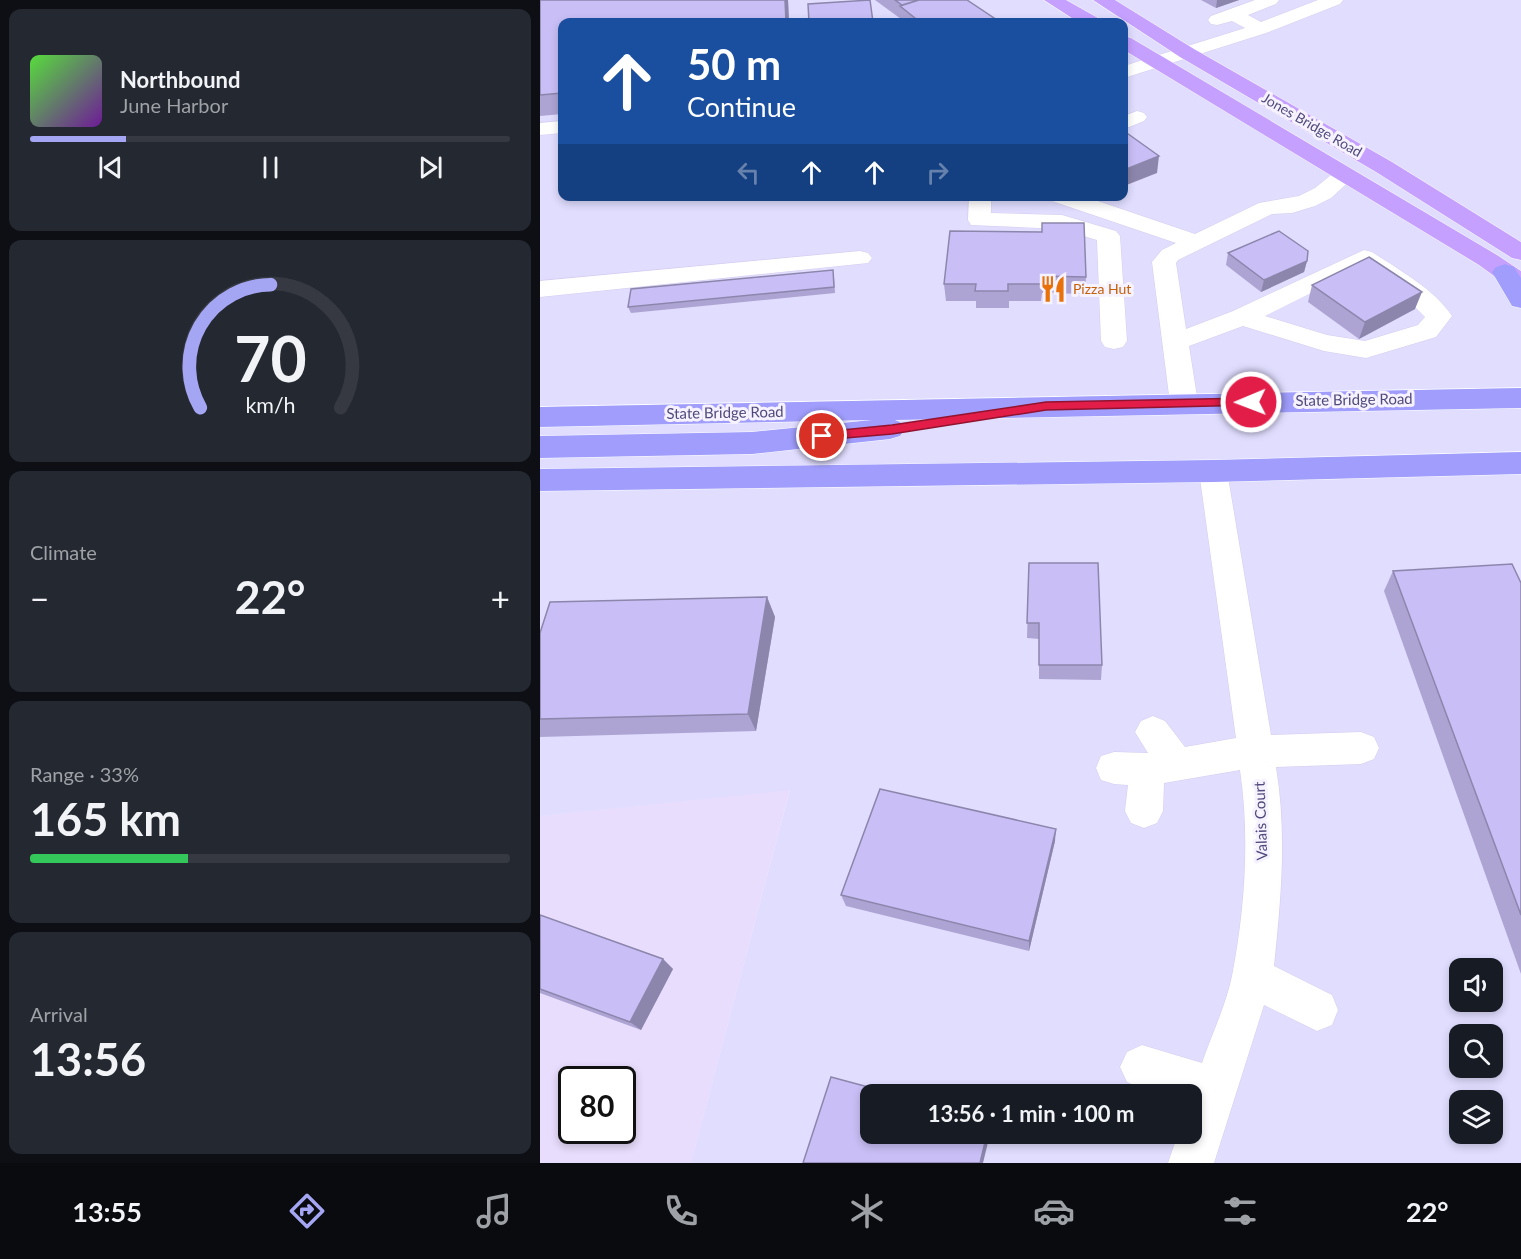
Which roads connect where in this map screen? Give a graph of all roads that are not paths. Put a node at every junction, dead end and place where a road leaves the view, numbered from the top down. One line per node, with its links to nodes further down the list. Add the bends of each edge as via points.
1 (1053, 0): 6 (main road)
2 (1086, 0): 7 (main road)
3 (1102, 0): 11 (main road, Jones Bridge Road)
4 (1270, 0): 9 (street, via 1226,17)
5 (1334, 0): 9 (street)
6 (1084, 18)
7 (1114, 18)
8 (1128, 27): 11 (main road, via 1149,40)
9 (1260, 29): 11 (street)
10 (1128, 44): 12 (main road, Jones Bridge Road)
11 (1187, 52): 12 (street); 16 (main road, Jones Bridge Road)
12 (1157, 62): 13 (street); 16 (main road, via 1188,69 1253,106 1294,124); 17 (main road, Jones Bridge Road)
13 (1128, 71)
14 (558, 127): 15 (street)
15 (540, 129)
16 (1323, 131): 22 (main road, Jones Bridge Road)
17 (1344, 176): 20 (street, via 1300,212 1267,208); 22 (main road, Jones Bridge Road)
18 (980, 201): 26 (street, via 979,220 1062,222 1096,232 1090,255 1092,295 1112,313)
19 (1075, 201): 20 (street)
20 (1196, 242): 27 (street, via 1164,262)
21 (860, 258): 23 (street)
22 (1517, 261): 24 (highway)
23 (540, 289)
24 (1521, 300)
25 (1242, 317): 25 (street, via 1324,343 1366,350 1427,331 1439,316 1412,290 1364,257); 27 (street)
26 (1114, 341)
27 (1175, 342): 29 (street)
28 (1518, 396): 29 (highway, State Bridge Road)
29 (1184, 403): 30 (highway, State Bridge Road)
30 (1046, 406): 31 (highway, State Bridge Road); 32 (highway, via 892,429 752,443)
31 (540, 417)
32 (540, 447)
33 (1521, 463): 34 (highway)
34 (1213, 471): 35 (highway); 38 (street, Valais Court)
35 (540, 480)
36 (1153, 732): 39 (street)
37 (1361, 748): 38 (street)
38 (1256, 751): 39 (street); 41 (street, Valais Court, via 1265,842)
39 (1146, 768): 40 (street)
40 (1144, 811)
41 (1252, 976): 42 (street); 44 (street, Valais Court)
42 (1317, 1010)
43 (1142, 1067): 44 (street)
44 (1217, 1089): 45 (street, Valais Court)
45 (1191, 1163)

